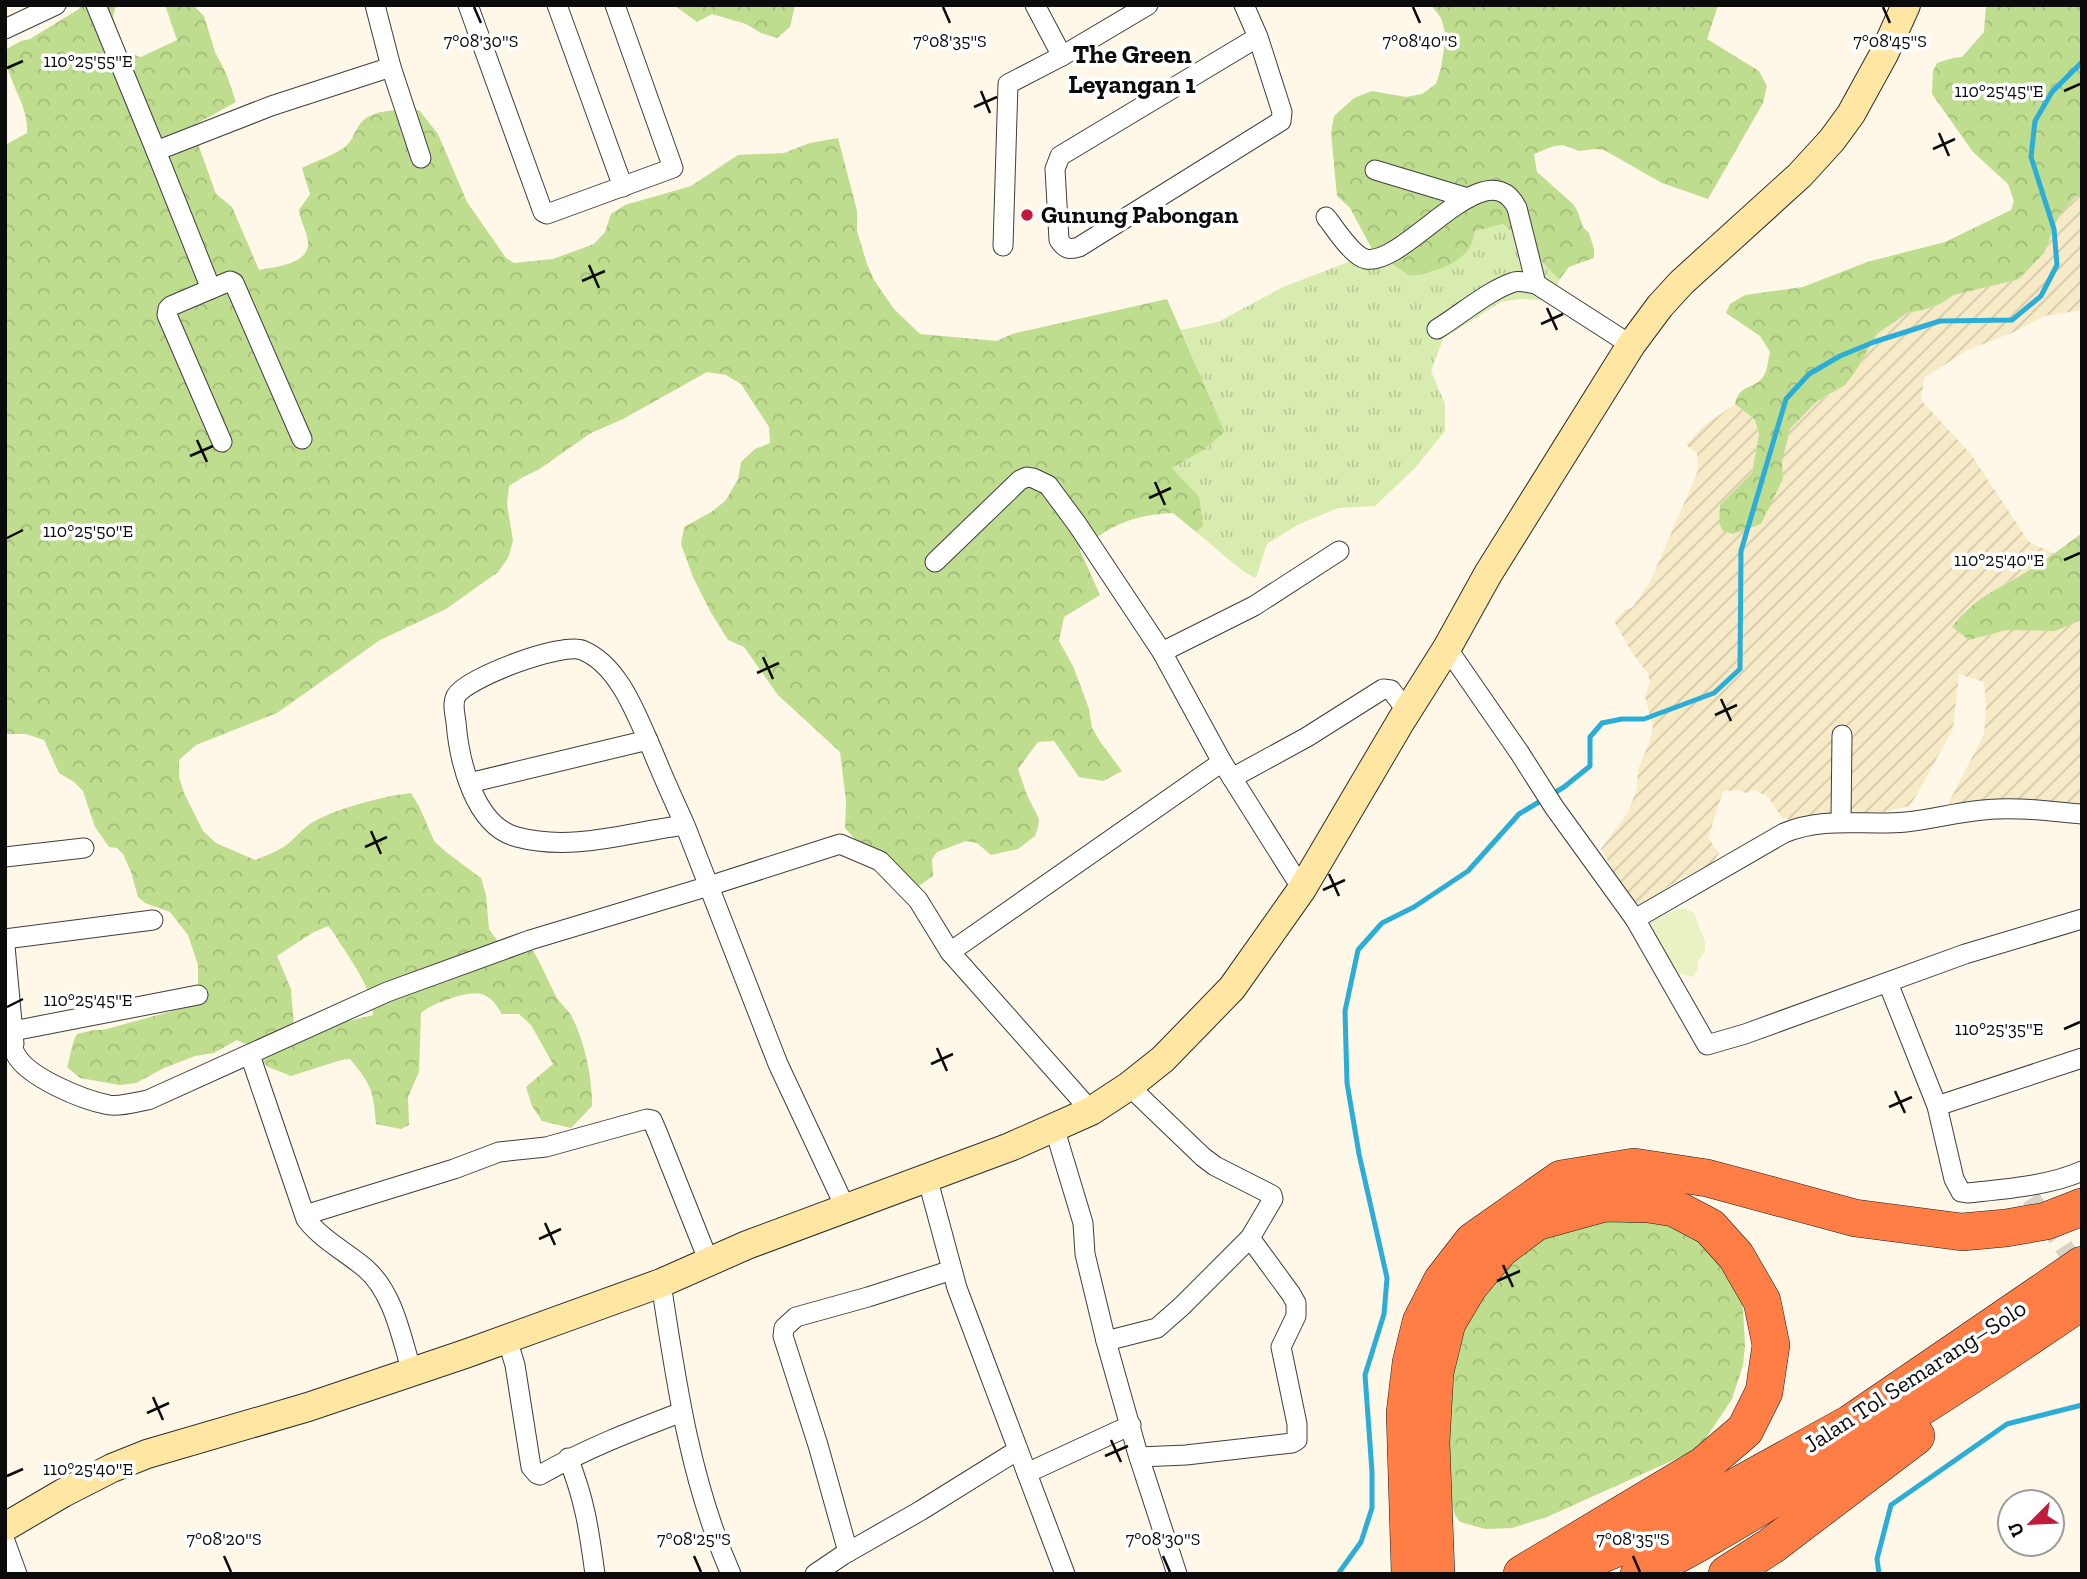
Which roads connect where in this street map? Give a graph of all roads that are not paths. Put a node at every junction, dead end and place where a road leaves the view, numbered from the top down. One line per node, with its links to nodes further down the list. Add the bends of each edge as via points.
1 (55, 5): 11 (street)
2 (96, 5): 15 (street)
3 (375, 5): 14 (street)
4 (468, 5): 18 (street, via 544,214)
5 (557, 5): 18 (street)
6 (615, 5): 18 (street, via 673,166)
7 (1035, 5): 13 (street)
8 (1148, 5): 13 (street)
9 (1244, 5): 12 (street)
10 (1906, 5): 25 (street, via 1851,114 1832,140 1681,283)
11 (5, 29)
12 (1258, 37): 12 (street, via 1060,156 1055,175 1063,247 1079,247 1281,121)
13 (1062, 56): 21 (street, via 1007,87)
14 (391, 67): 15 (street, via 271,106); 16 (street)
15 (156, 151): 23 (street)
16 (421, 158)
17 (1375, 170): 19 (street)
18 (623, 187)
19 (1468, 198): 20 (street, via 1402,247 1370,260 1355,253); 22 (street, via 1497,191 1513,199)
20 (1326, 217)
21 (1003, 246)
22 (1536, 284): 24 (street, via 1516,282); 25 (street)
23 (211, 289): 26 (street, via 234,283); 27 (street, via 171,306 167,315)
24 (1437, 330)
25 (1631, 345): 30 (street, via 1488,574)
26 (302, 439)
27 (222, 442)
28 (1339, 551): 31 (street, via 1254,606)
29 (935, 562): 31 (street, via 1020,480 1041,480 1077,523)
30 (1447, 649): 32 (street); 44 (street)
31 (1162, 652): 35 (street)
32 (1407, 710): 35 (street, via 1391,690 1383,689 1307,737); 43 (street)
33 (1842, 736): 38 (street)
34 (648, 740): 36 (street); 36 (street, via 609,669 583,650 571,648 505,666 457,695 457,736); 39 (street)
35 (1227, 770): 43 (street); 49 (street)
36 (469, 783): 39 (street, via 494,826 516,837 571,843)
37 (2082, 814): 38 (street, via 1997,808 1906,822)
38 (1841, 821): 44 (street, via 1784,833)
39 (685, 825): 42 (street)
40 (83, 848): 41 (street)
41 (5, 857)
42 (709, 886): 49 (street, via 840,844 880,861 918,900); 54 (street, via 530,940 387,992); 63 (street, via 778,1064)
43 (1302, 889): 56 (street, via 1232,988 1163,1059)
44 (1635, 919): 50 (street, via 1707,1045)
45 (2082, 919): 50 (street)
46 (153, 920): 47 (street)
47 (5, 939)
48 (5, 946): 52 (street)
49 (950, 951): 58 (street)
50 (1888, 983): 57 (street)
51 (198, 995): 52 (street)
52 (13, 1031): 53 (street)
53 (10, 1054): 54 (street, via 62,1090 111,1105 148,1100)
54 (250, 1055): 64 (street)
55 (2082, 1058): 57 (street)
56 (1129, 1086): 58 (street); 65 (street, via 1203,1157 1272,1195 1273,1202)
57 (1937, 1106): 60 (street, via 1961,1192 2028,1191)
58 (1091, 1111): 59 (street)
59 (1054, 1128): 61 (street); 73 (street, via 1083,1223 1085,1254)
60 (2082, 1171)
61 (926, 1177): 63 (street); 68 (street)
62 (2082, 1208): 90 (highway, via 2046,1221 1962,1232 1855,1218 1707,1178 1634,1167 1561,1179 1473,1241 1442,1281 1421,1322 1405,1413)
63 (846, 1209): 66 (street)
64 (305, 1215): 66 (street, via 499,1152 546,1147 647,1118 652,1120); 74 (street, via 327,1239 368,1270 386,1295)
65 (1250, 1238): 73 (street, via 1157,1328); 78 (street, via 1296,1303 1296,1316 1281,1348 1297,1440)
66 (709, 1262): 69 (street)
67 (2082, 1265): 93 (highway, Jalan Tol Semarang–Solo, via 1851,1423 1656,1531)
68 (952, 1269): 77 (street); 83 (street, via 796,1317 784,1328)
69 (661, 1283): 72 (street); 75 (street)
70 (2082, 1301): 71 (highway, Jalan Tol Semarang–Solo)
71 (2045, 1327): 94 (highway, Jalan Tol Semarang–Solo, via 1845,1455 1687,1551); 95 (highway, via 1968,1399)
72 (507, 1339): 74 (street); 79 (street, via 531,1467 540,1475)
73 (1106, 1341): 76 (street)
74 (412, 1372): 81 (street, via 147,1454 63,1493)
75 (682, 1412): 79 (street); 86 (street, via 700,1490)
76 (1130, 1424): 78 (street); 80 (street)
77 (1018, 1450): 80 (street); 83 (street)
78 (1139, 1457): 89 (street)
79 (568, 1458): 85 (street, via 587,1516)
80 (1027, 1474): 88 (street)
81 (5, 1528)
82 (5, 1541): 84 (street)
83 (848, 1552): 87 (street)
84 (17, 1574)
85 (595, 1574)
86 (731, 1574)
87 (815, 1574)
88 (1065, 1574)
89 (1177, 1574)
90 (1410, 1574)
91 (1436, 1574): 92 (highway, via 1435,1372 1447,1323 1469,1286 1500,1249 1536,1222 1605,1203 1674,1208 1710,1227 1736,1256 1762,1301 1771,1345 1764,1392 1745,1430 1704,1465)
92 (1522, 1574)
93 (1557, 1574)
94 (1639, 1574)
95 (1727, 1574)

